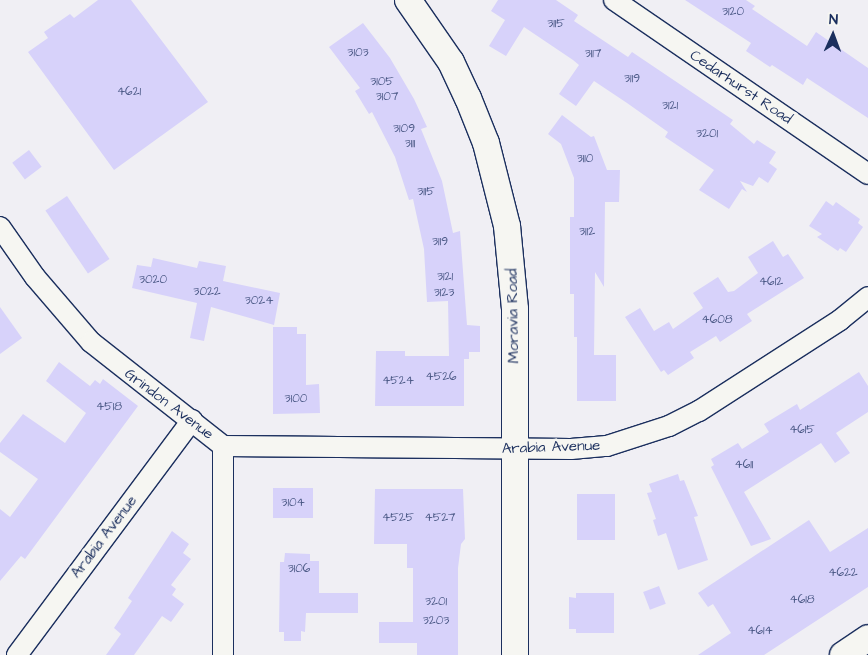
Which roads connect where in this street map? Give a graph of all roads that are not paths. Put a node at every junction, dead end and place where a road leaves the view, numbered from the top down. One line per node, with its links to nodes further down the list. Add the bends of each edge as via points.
1 (408, 0): 8 (main road, Moravia Road, via 451,62 468,98 486,143 503,208 513,266)
2 (614, 0): 3 (street, Cedarhurst Road)
3 (868, 174)
4 (0, 227): 6 (street, Grindon Avenue, via 35,276 91,342)
5 (868, 297): 8 (street, Arabia Avenue, via 840,320 669,426 607,446 571,450)
6 (192, 420): 7 (street, Grindon Avenue); 10 (street, Arabia Avenue)
7 (223, 446): 8 (street, Arabia Avenue); 11 (street, Grindon Avenue)
8 (515, 449): 12 (main road, Moravia Road)
9 (868, 638): 13 (main road)
10 (17, 655)
11 (223, 655)
12 (514, 655)
13 (843, 655)

